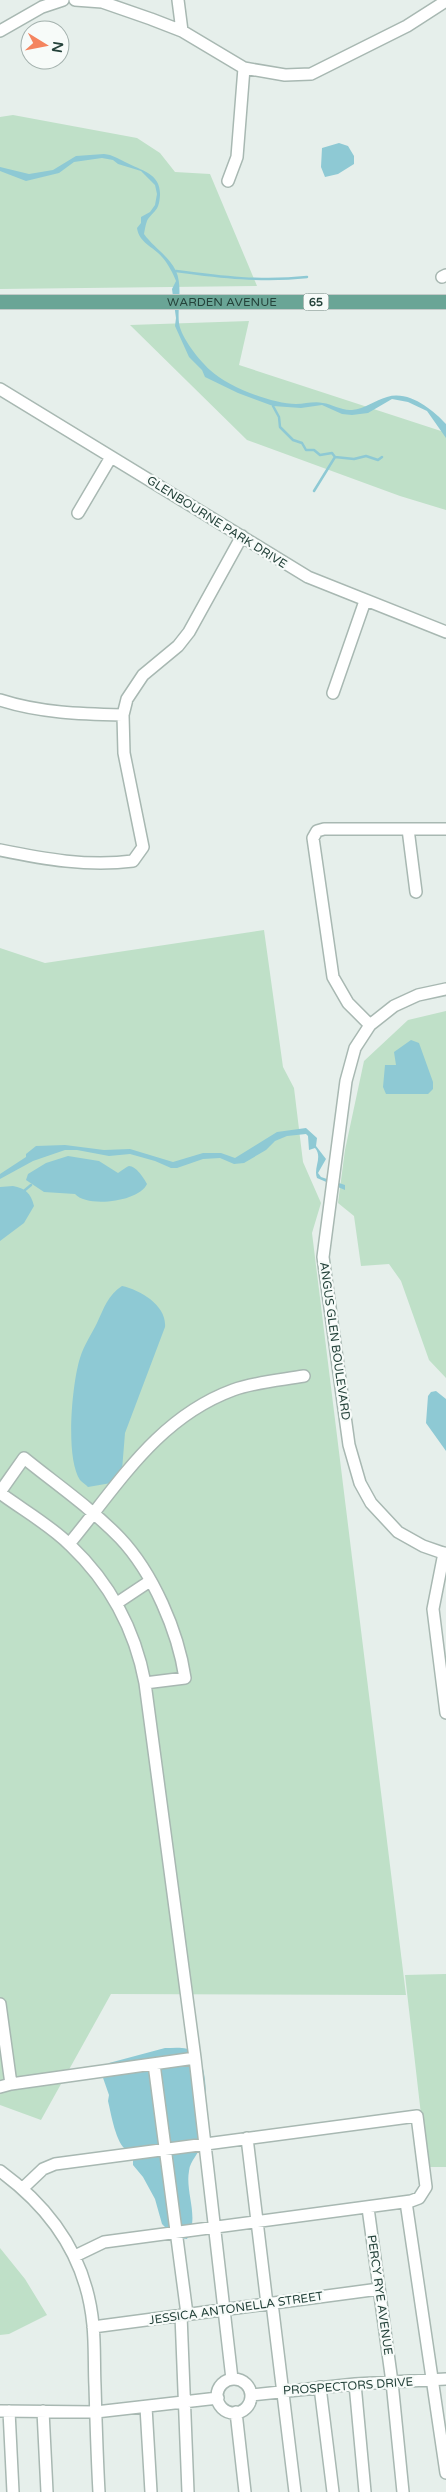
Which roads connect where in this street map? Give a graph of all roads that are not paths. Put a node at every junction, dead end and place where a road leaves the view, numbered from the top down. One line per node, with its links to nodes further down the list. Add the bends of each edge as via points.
1 (63, 0): 5 (street, via 42,7)
2 (75, 0): 6 (street, via 102,2)
3 (178, 0): 6 (street)
4 (446, 2): 7 (street, via 407,26 311,74 285,75)
5 (0, 31)
6 (182, 31): 7 (street)
7 (244, 68): 8 (street, via 237,157)
8 (228, 181)
9 (0, 302): 10 (main road, WARDEN AVENUE / 65)
10 (446, 302)
11 (0, 389): 12 (street, GLENBOURNE PARK DRIVE)
12 (111, 456): 13 (street); 14 (street, GLENBOURNE PARK DRIVE)
13 (78, 513)
14 (242, 536): 15 (street, GLENBOURNE PARK DRIVE, via 308,577); 19 (street, via 188,632 178,646 143,675 127,699)
15 (365, 601): 16 (street, GLENBOURNE PARK DRIVE); 17 (street)
16 (446, 632)
17 (333, 692)
18 (0, 700): 19 (street, via 20,707 63,713)
19 (122, 716): 22 (street, via 124,753 143,847 133,862 58,862)
20 (408, 829): 21 (street); 23 (street); 25 (street, via 324,829 317,831 313,838 333,977 348,1003)
21 (446, 829)
22 (0, 850)
23 (416, 892)
24 (446, 989): 25 (street, ANGUS GLEN BOULEVARD, via 406,1000 387,1010)
25 (370, 1025): 30 (street, ANGUS GLEN BOULEVARD, via 355,1048 349,1066 323,1266 353,1465 371,1503 389,1524 410,1539)
26 (304, 1376): 28 (street, via 234,1390 191,1410 136,1459)
27 (0, 1492): 28 (street, via 24,1458); 29 (street)
28 (94, 1514): 29 (street); 31 (street, via 121,1539)
29 (69, 1544): 32 (street)
30 (445, 1553): 33 (street, via 434,1609)
31 (150, 1580): 32 (street); 34 (street, via 167,1612 185,1678)
32 (117, 1602): 34 (street, via 129,1629)
33 (444, 1676): 35 (street)
34 (145, 1683): 37 (street)
35 (446, 1713)
36 (0, 2004): 39 (street)
37 (195, 2058): 38 (street); 42 (street)
38 (154, 2064): 39 (street); 43 (street)
39 (12, 2084): 40 (street)
40 (0, 2087)
41 (247, 2138): 42 (street); 46 (street, via 417,2116 426,2187 419,2198); 48 (street)
42 (206, 2144): 43 (street); 49 (street)
43 (164, 2148): 45 (street, via 55,2164 44,2169); 50 (street)
44 (0, 2171): 45 (street)
45 (23, 2188): 51 (street, via 50,2216)
46 (406, 2202): 47 (street); 59 (street)
47 (368, 2208): 48 (street); 52 (street, PERCY RYE AVENUE)
48 (258, 2222): 49 (street); 53 (street)
49 (216, 2227): 50 (street); 54 (street)
50 (175, 2232): 51 (street, via 99,2243); 55 (street)
51 (75, 2256): 56 (street, via 87,2291)
52 (379, 2289): 53 (street, JESSICA ANTONELLA STREET); 60 (street, PERCY RYE AVENUE)
53 (269, 2303): 54 (street, JESSICA ANTONELLA STREET); 63 (street)
54 (224, 2309): 55 (street, JESSICA ANTONELLA STREET); 57 (street)
55 (184, 2314): 56 (street, JESSICA ANTONELLA STREET); 66 (street)
56 (93, 2327): 70 (street)
57 (232, 2379): 64 (street, via 243,2381); 65 (street, via 221,2386)
58 (446, 2379): 59 (street, PROSPECTORS DRIVE)
59 (431, 2380): 60 (street, PROSPECTORS DRIVE); 72 (street)
60 (392, 2382): 61 (street, PROSPECTORS DRIVE); 83 (street, PERCY RYE AVENUE)
61 (355, 2384): 62 (street, PROSPECTORS DRIVE); 82 (street)
62 (320, 2387): 63 (street, PROSPECTORS DRIVE); 81 (street)
63 (283, 2391): 64 (street, PROSPECTORS DRIVE); 80 (street)
64 (251, 2394): 71 (street, via 245,2408)
65 (218, 2398): 66 (street); 71 (street, via 226,2410)
66 (184, 2402): 67 (street); 78 (street)
67 (146, 2407): 70 (street); 77 (street)
68 (5, 2411): 69 (street); 74 (street)
69 (43, 2411): 70 (street); 75 (street)
70 (96, 2412): 76 (street)
71 (236, 2412): 79 (street)
72 (443, 2438): 73 (street)
73 (446, 2473)
74 (13, 2492)
75 (47, 2492)
76 (99, 2492)
77 (151, 2492)
78 (188, 2492)
79 (244, 2492)
80 (295, 2492)
81 (333, 2492)
82 (366, 2492)
83 (403, 2492)

